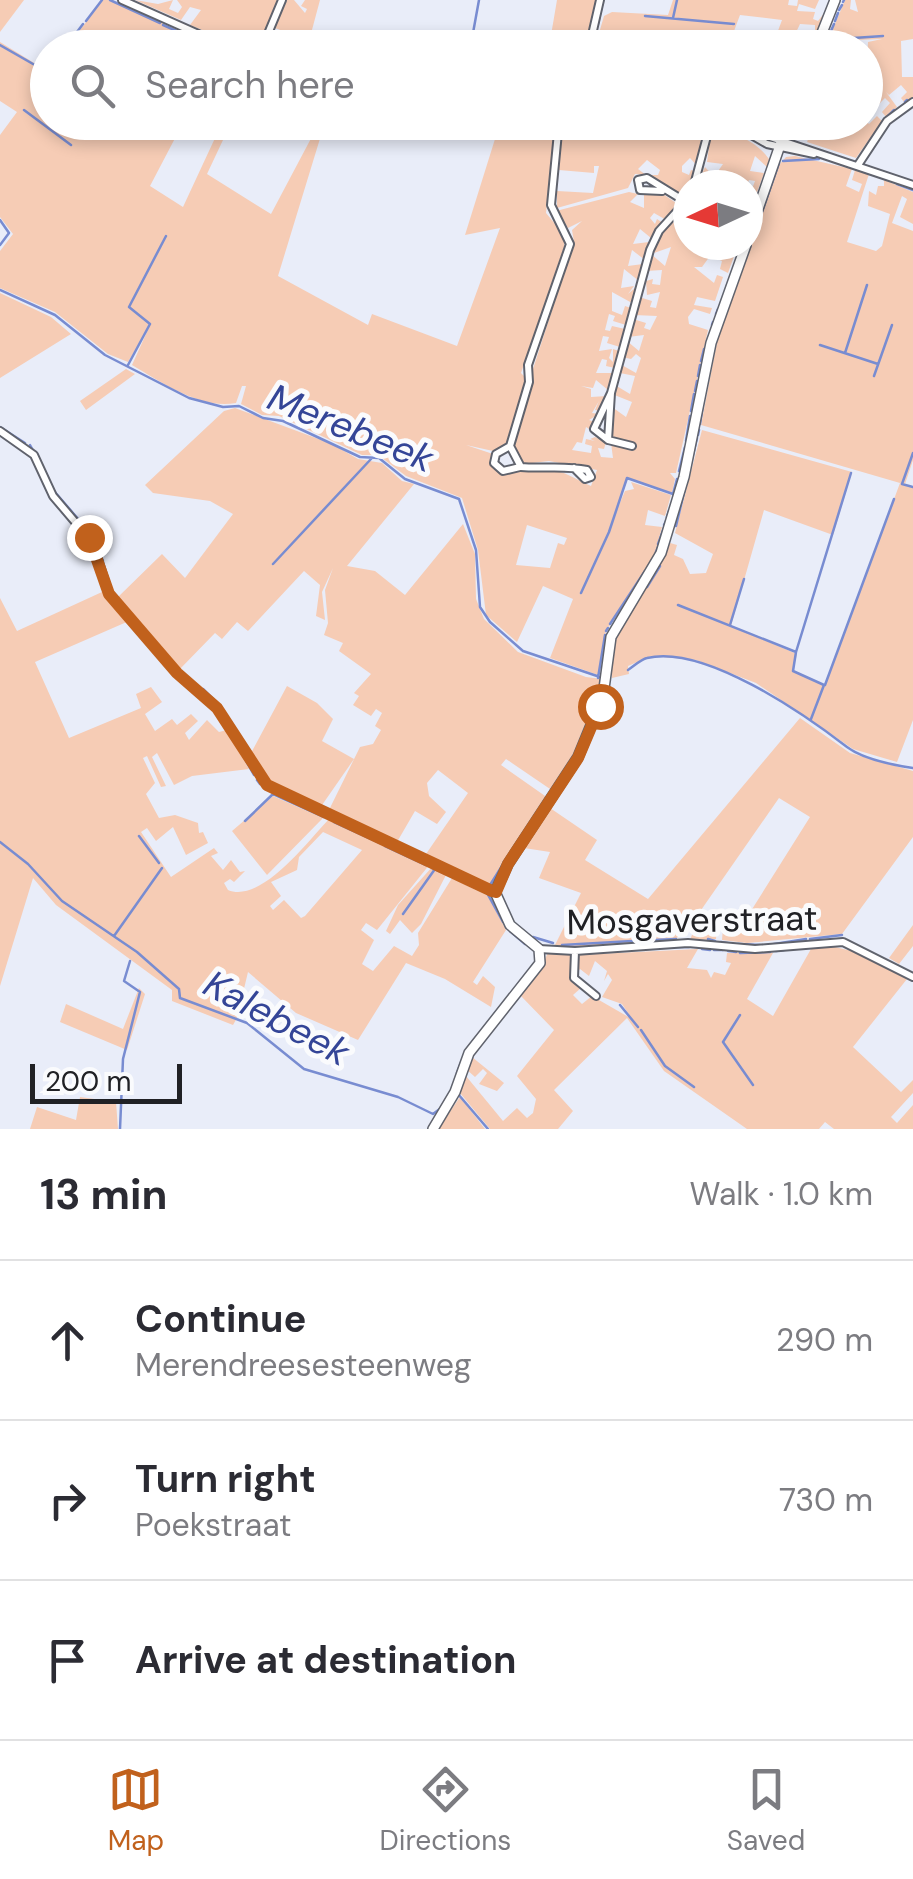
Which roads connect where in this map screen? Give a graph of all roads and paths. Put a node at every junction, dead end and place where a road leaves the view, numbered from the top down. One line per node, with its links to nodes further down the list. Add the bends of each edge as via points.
1 (122, 0): 5 (street)
2 (282, 0): 6 (street)
3 (600, 0): 7 (street)
4 (834, 0): 8 (main road)
5 (190, 30)
6 (270, 30)
7 (593, 30)
8 (823, 30)
9 (913, 102): 10 (street)
10 (883, 128)
11 (557, 140): 28 (street, via 552,205 570,244 528,365)
12 (706, 140): 18 (street)
13 (768, 140): 16 (street)
14 (781, 140): 16 (main road)
15 (875, 140): 17 (street)
16 (780, 144): 17 (street); 21 (main road)
17 (858, 165): 19 (street)
18 (698, 170)
19 (913, 186)
20 (662, 191): 22 (street)
21 (763, 194)
22 (673, 195)
23 (673, 217): 25 (street, via 654,238)
24 (741, 260): 32 (main road, via 711,343 663,548 610,636 603,696 578,758)
25 (610, 393): 27 (street); 27 (street, via 594,430)
26 (0, 430): 32 (street, via 34,454 53,496 93,543 109,594 217,708 267,785)
27 (608, 440): 29 (street)
28 (510, 446): 30 (street); 30 (street, via 494,463 504,470)
29 (632, 446)
30 (522, 468): 31 (street)
31 (574, 468)
32 (496, 892): 33 (main road, via 510,925)
33 (539, 950): 34 (street, Mosgaverstraat); 37 (main road, via 536,971 469,1053)
34 (575, 952): 35 (street, Mosgaverstraat, via 637,944 755,948 847,942); 36 (street, via 574,978)
35 (913, 977)
36 (596, 996)
37 (433, 1129)

